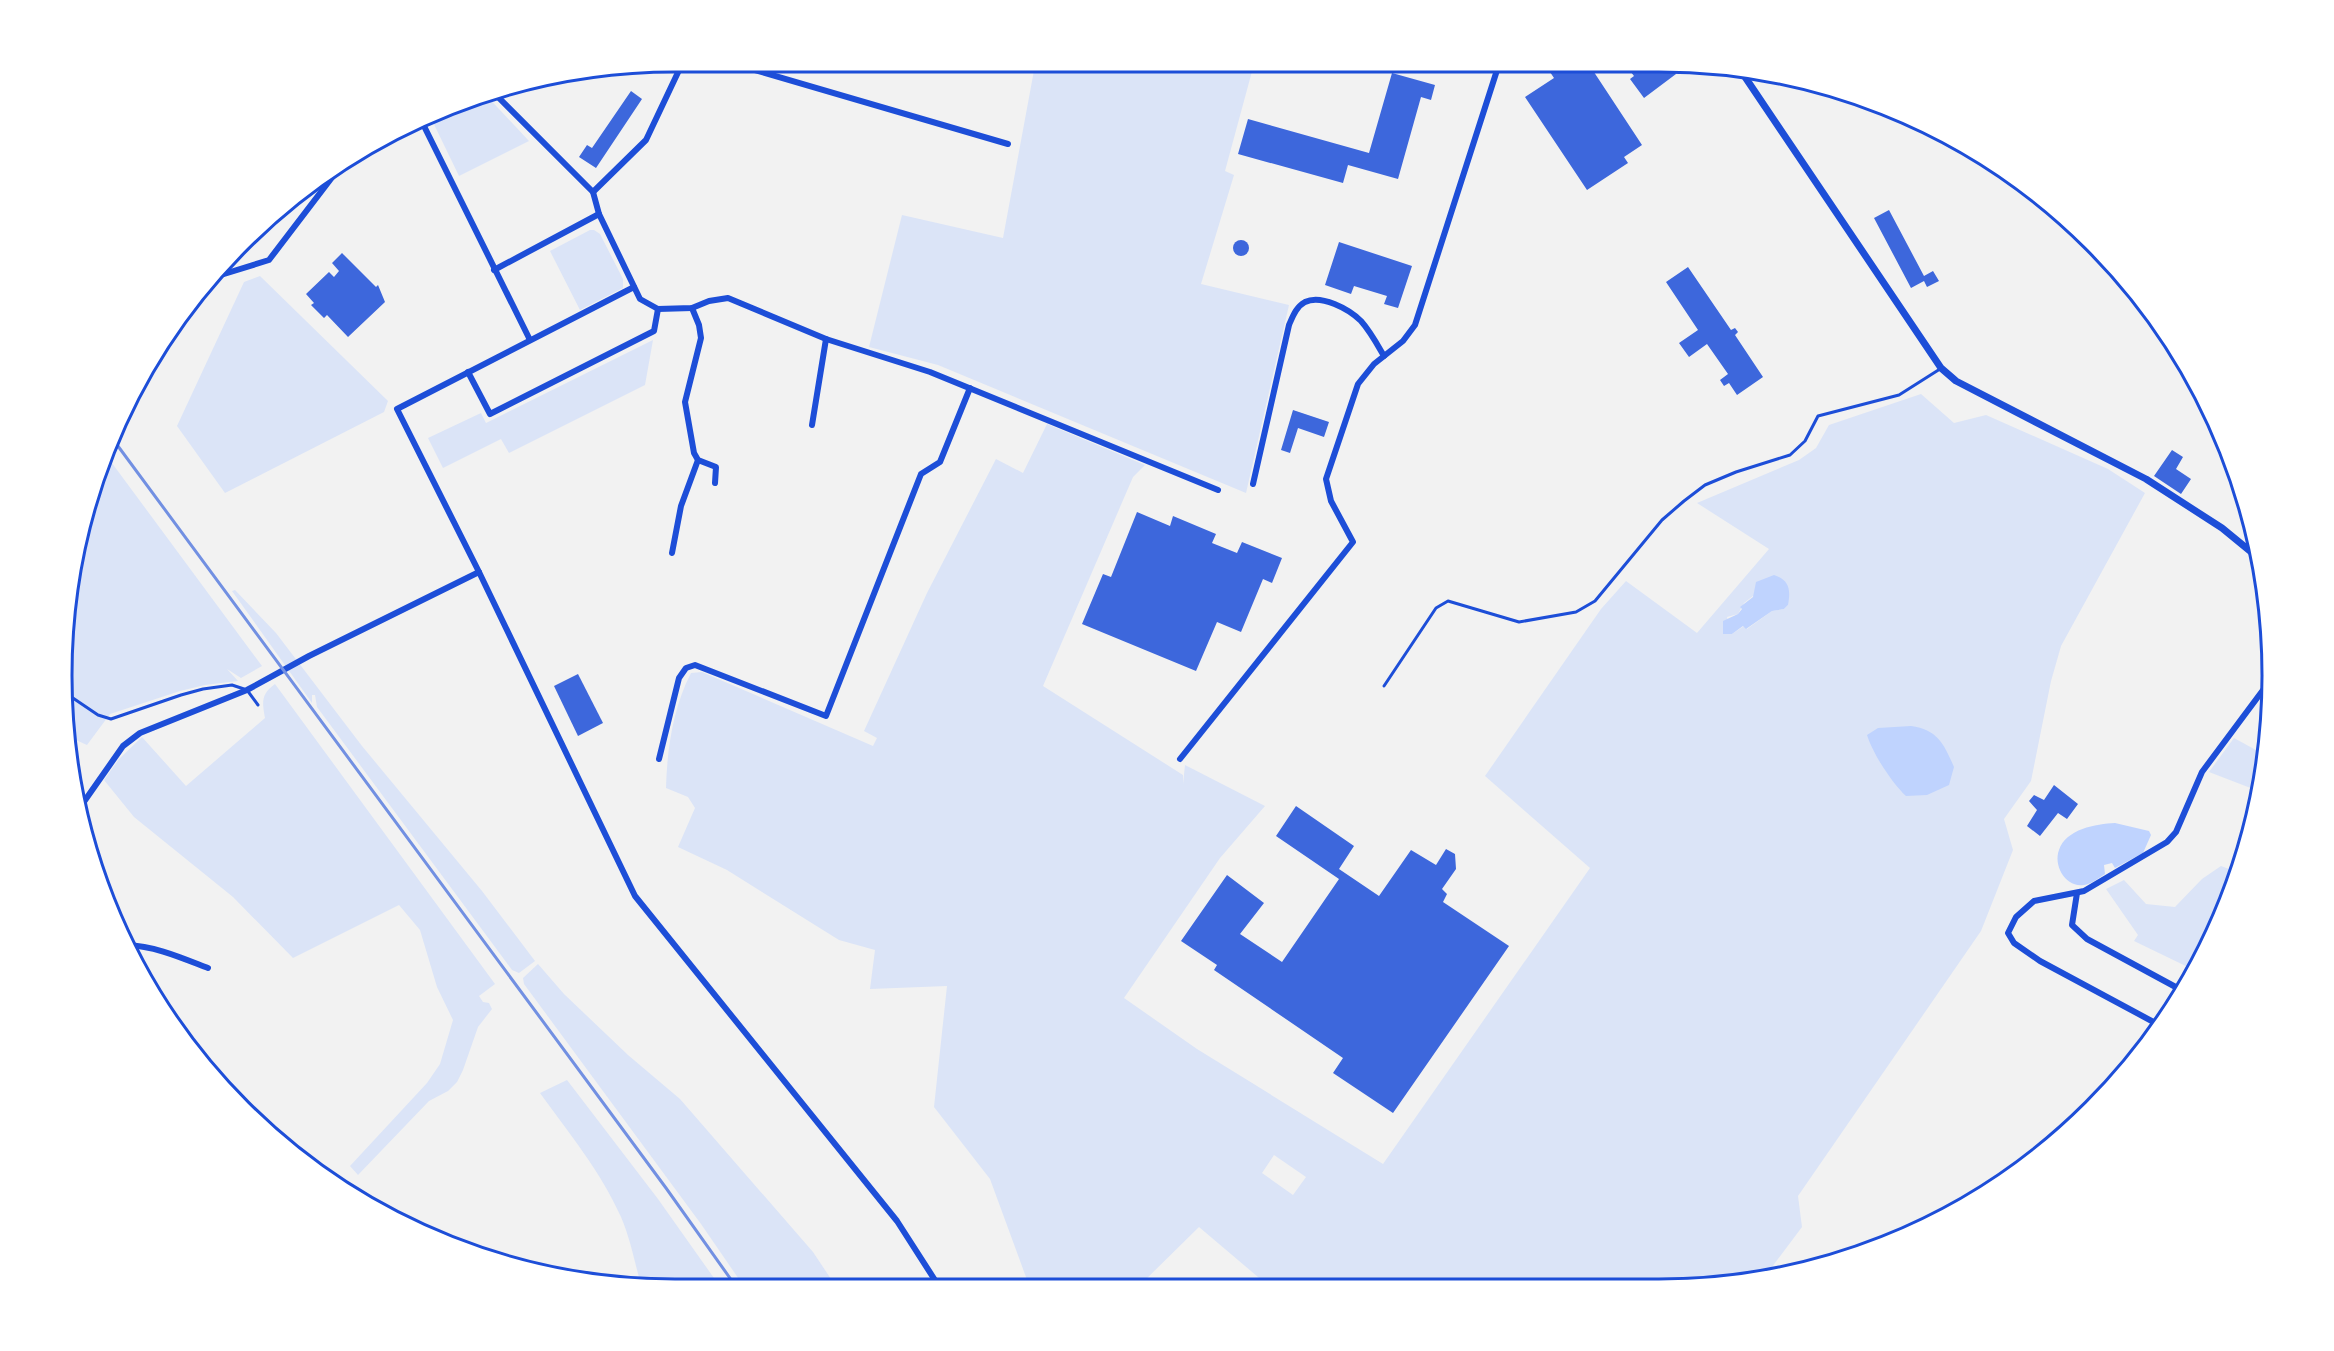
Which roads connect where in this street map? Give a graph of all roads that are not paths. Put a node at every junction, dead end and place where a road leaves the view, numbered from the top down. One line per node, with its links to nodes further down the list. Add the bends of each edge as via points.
1 (678, 72): 9 (street, via 646,140)
2 (762, 72): 7 (street)
3 (1496, 72): 18 (street, via 1415,325)
4 (1746, 79): 19 (street)
5 (500, 99): 9 (street)
6 (424, 127): 11 (street)
7 (1008, 144)
8 (328, 183): 12 (street, via 269,260)
9 (593, 192): 10 (street)
10 (599, 214): 11 (street); 13 (street)
11 (494, 270): 17 (street)
12 (226, 273)
13 (634, 287): 15 (street, via 640,299); 17 (street)
14 (692, 308): 15 (street); 16 (street, via 729,298); 23 (street, via 701,338 685,402)
15 (658, 309): 20 (street, via 654,331 490,414)
16 (826, 339): 21 (street); 22 (street)
17 (530, 340): 20 (street)
18 (1384, 356): 25 (street, via 1371,333 1352,313 1317,301 1300,305 1289,325); 36 (street, via 1358,384 1326,479 1330,501 1353,542)
19 (1941, 368): 27 (street, via 1956,381 2146,480 2223,528); 30 (lane, via 1899,395 1818,417 1805,441 1791,455 1705,485 1662,520 1595,601 1576,612 1519,622 1448,602 1436,608)
20 (468, 372): 29 (street, via 397,409)
21 (970, 388): 26 (street); 35 (street, via 940,462 921,474 826,716 695,665 686,668 679,678)
22 (812, 425)
23 (698, 460): 24 (street, via 716,467); 28 (street, via 681,506)
24 (715, 483)
25 (1253, 484)
26 (1218, 490)
27 (2248, 549)
28 (672, 553)
29 (478, 572): 31 (street); 43 (street, via 635,896 897,1221)
30 (1384, 686)
31 (247, 690): 33 (lane, via 232,685 203,689 111,719); 34 (lane); 37 (street, via 140,733 123,746)
32 (2262, 692): 38 (street, via 2202,772 2176,832 2167,842)
33 (73, 698)
34 (258, 705)
35 (659, 759)
36 (1180, 759)
37 (86, 800)
38 (2077, 893): 41 (street, via 2072,925 2079,932); 42 (street, via 2034,901 2016,917 2008,933 2014,943 2074,980)
39 (136, 945): 40 (street)
40 (208, 968)
41 (2175, 987)
42 (2152, 1021)
43 (934, 1279)

